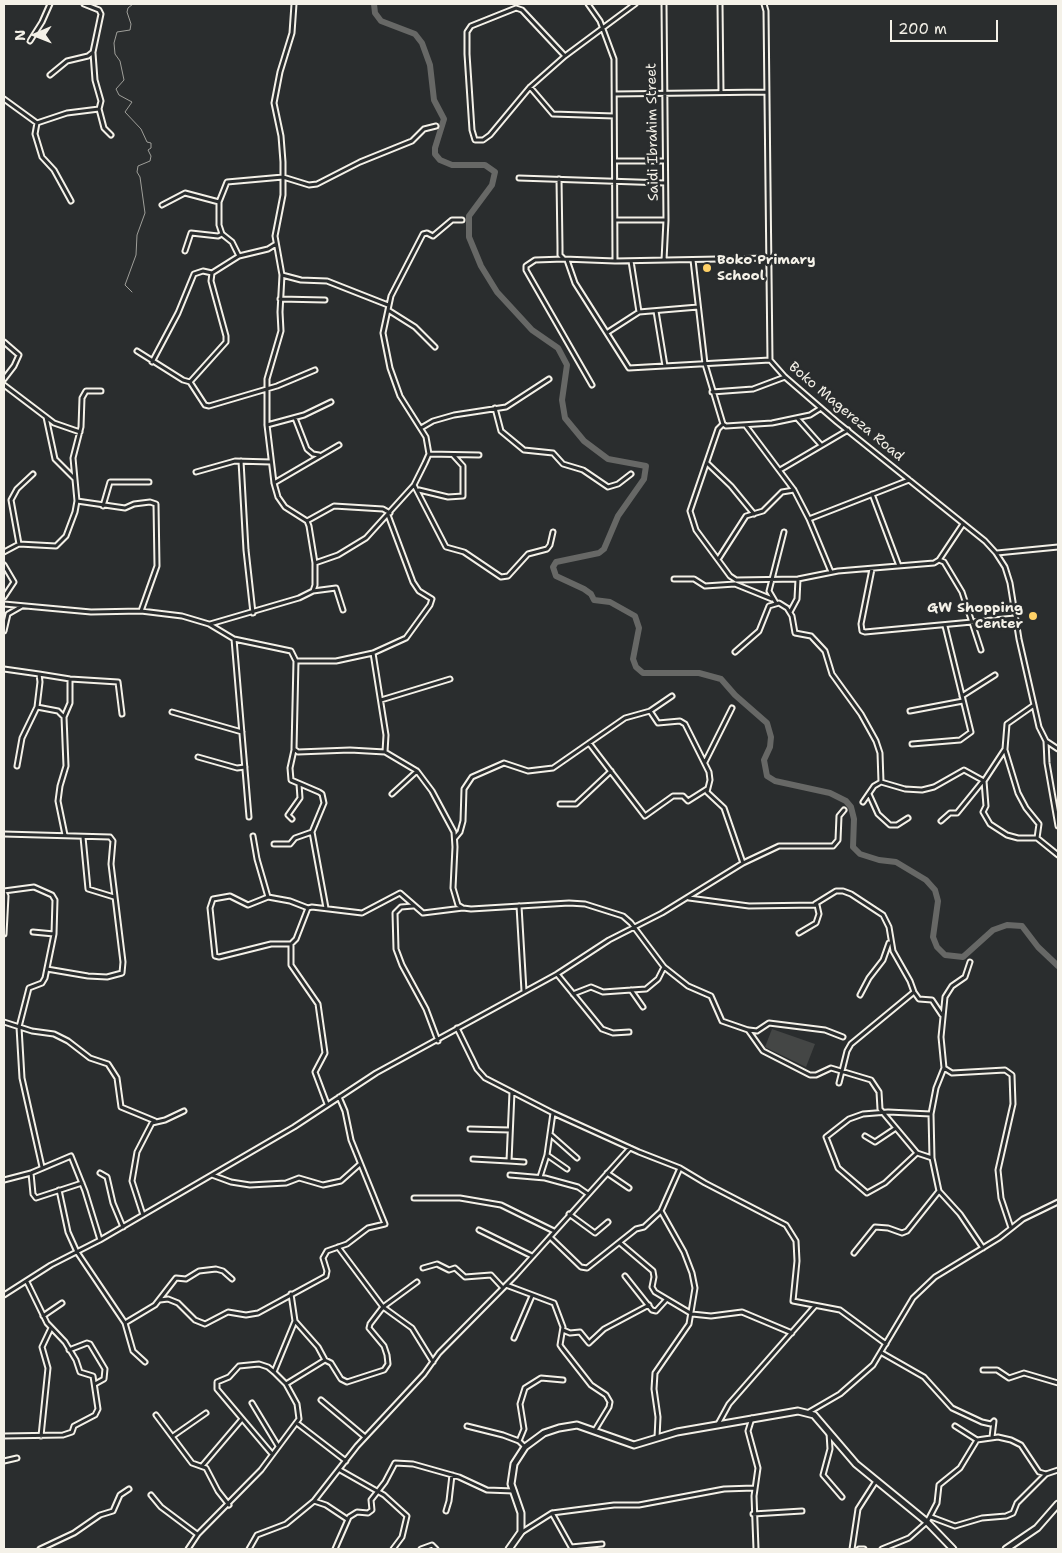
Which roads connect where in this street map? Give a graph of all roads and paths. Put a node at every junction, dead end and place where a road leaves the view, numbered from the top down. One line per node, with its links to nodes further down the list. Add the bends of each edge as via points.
1 (50, 4): 10 (street)
2 (84, 4): 11 (street, via 100,10 101,14)
3 (294, 4): 27 (street, via 292,33 274,104 281,136)
4 (588, 4): 9 (street)
5 (634, 4): 9 (street)
6 (664, 4): 18 (street, Saidi Ibrahim Street)
7 (720, 4): 15 (street)
8 (764, 4): 16 (street, Boko Magereza Road)
9 (603, 28): 12 (street); 17 (street, via 614,59)
10 (30, 41)
11 (93, 52): 13 (street, via 67,61); 20 (street, via 95,80 101,101)
12 (565, 56): 14 (street); 14 (street, via 522,10 516,8 471,26 467,32 467,54 475,140 483,140 490,135)
13 (50, 75)
14 (530, 87): 21 (street, via 553,114)
15 (721, 92): 16 (street); 18 (street)
16 (766, 92): 44 (street, Boko Magereza Road)
17 (615, 94): 18 (street); 21 (street)
18 (664, 94): 26 (street, Saidi Ibrahim Street)
19 (4, 99): 22 (street)
20 (99, 109): 22 (street, via 67,113); 24 (street, via 104,128)
21 (614, 116): 25 (street)
22 (37, 123): 32 (street, via 36,134 42,157 54,170)
23 (436, 126): 27 (street, via 424,129 412,141 368,158 318,184 309,185)
24 (111, 135)
25 (616, 161): 26 (street); 30 (street)
26 (664, 161): 31 (street, Saidi Ibrahim Street)
27 (283, 177): 33 (street, via 230,180 224,184); 39 (street, via 282,204 275,227)
28 (519, 178): 29 (street)
29 (559, 179): 30 (street); 45 (street, via 560,255)
30 (616, 182): 31 (street); 36 (street)
31 (665, 182): 37 (street, Saidi Ibrahim Street)
32 (71, 201)
33 (220, 202): 34 (street, via 184,193); 38 (street, via 218,219)
34 (162, 204)
35 (462, 220): 57 (street, via 452,220 435,235 424,234)
36 (615, 220): 37 (street); 49 (street)
37 (666, 220): 47 (street, Saidi Ibrahim Street)
38 (222, 234): 41 (street, via 191,233); 42 (street, via 232,242)
39 (276, 243): 40 (street); 43 (street)
40 (268, 250): 42 (street); 43 (street)
41 (186, 251)
42 (239, 256): 52 (street)
43 (279, 256): 53 (street)
44 (770, 258): 48 (street); 64 (street, Boko Magereza Road)
45 (566, 260): 46 (street); 51 (street); 74 (street, via 534,260 526,270)
46 (572, 260): 49 (street); 51 (street)
47 (664, 260): 48 (street); 50 (street)
48 (693, 260): 56 (street)
49 (615, 261): 50 (street)
50 (631, 261): 59 (street)
51 (569, 265): 60 (street, via 575,283)
52 (212, 273): 65 (street, via 194,274); 72 (street, via 211,281 226,342)
53 (282, 276): 54 (street); 57 (street, via 327,281)
54 (280, 300): 55 (street); 75 (street, via 281,338 272,358)
55 (325, 300)
56 (698, 307): 58 (street); 66 (street)
57 (388, 308): 62 (street, via 415,327); 87 (street, via 383,333 390,368 400,396)
58 (656, 311): 59 (street); 67 (street)
59 (639, 312): 60 (street)
60 (608, 332): 67 (street, via 630,368)
61 (4, 344): 70 (street, via 19,355)
62 (435, 348)
63 (137, 351): 65 (street)
64 (770, 360): 66 (street); 69 (street, Boko Magereza Road)
65 (152, 362): 72 (street)
66 (705, 364): 67 (street); 77 (street)
67 (665, 366)
68 (315, 370): 75 (street)
69 (785, 377): 77 (street, via 753,388); 80 (street, Boko Magereza Road)
70 (4, 379)
71 (549, 379): 79 (street, via 506,407)
72 (190, 382): 75 (street, via 207,406)
73 (4, 385): 81 (street)
74 (592, 385)
75 (266, 389): 84 (street)
76 (101, 391): 89 (street, via 86,391 80,407)
77 (712, 392): 85 (street)
78 (331, 402): 82 (street)
79 (495, 408): 87 (street, via 433,421); 102 (street, via 501,431 524,450 553,453 563,464 583,470 608,487)
80 (821, 408): 83 (street); 88 (street, Boko Magereza Road)
81 (46, 417): 89 (street); 103 (street, via 55,460)
82 (295, 418): 84 (street); 93 (street, via 307,448)
83 (797, 418): 86 (street); 91 (street)
84 (267, 424): 97 (street)
85 (723, 424): 86 (street); 98 (street, via 718,429)
86 (746, 425): 99 (street)
87 (421, 428): 92 (street)
88 (848, 430): 91 (street); 104 (street, Boko Magereza Road)
89 (80, 432): 103 (street, via 73,458)
90 (339, 445): 93 (street)
91 (821, 445): 99 (street)
92 (429, 454): 94 (street); 107 (street)
93 (320, 455): 106 (street)
94 (453, 455): 95 (street); 108 (street, via 464,466 463,496 448,497)
95 (479, 455)
96 (241, 461): 97 (street); 100 (street); 147 (street)
97 (270, 462): 106 (street)
98 (707, 463): 114 (street); 125 (street, via 690,517 696,530)
99 (780, 470): 109 (street)
100 (196, 472)
101 (33, 474): 120 (street, via 17,489 11,500)
102 (631, 474)
103 (75, 478): 111 (street)
104 (910, 479): 110 (street); 117 (street, Boko Magereza Road)
105 (149, 482): 112 (street, via 110,482)
106 (274, 483): 116 (street, via 282,505)
107 (414, 484): 108 (street); 113 (street)
108 (418, 490): 118 (street, via 446,547 468,554 501,577 508,576 528,554 546,549)
109 (794, 490): 114 (street, via 782,492 763,511); 115 (street)
110 (872, 494): 115 (street); 130 (street)
111 (77, 501): 112 (street); 120 (street, via 71,524 61,543 52,546)
112 (103, 506): 145 (street, via 125,508 134,504 156,504 158,561)
113 (389, 514): 116 (street, via 383,509 334,506); 127 (street, via 355,546); 156 (street, via 413,582 432,602 406,638)
114 (754, 514): 125 (street, via 742,521)
115 (810, 519): 132 (street)
116 (308, 521): 127 (street)
117 (964, 524): 123 (street, Boko Magereza Road); 124 (street)
118 (552, 532)
119 (784, 532): 135 (street)
120 (20, 544): 122 (street)
121 (1058, 547): 123 (street)
122 (4, 552)
123 (996, 553): 148 (street, Boko Magereza Road, via 1010,583)
124 (942, 556): 126 (street); 128 (street)
125 (719, 558): 135 (street, via 736,580)
126 (939, 560): 128 (street); 130 (street)
127 (315, 562): 136 (street)
128 (944, 562): 149 (street, via 962,592)
129 (4, 565): 138 (street, via 14,582)
130 (899, 567): 131 (street)
131 (872, 569): 132 (street); 151 (street, via 862,631 876,633)
132 (831, 572): 134 (street)
133 (674, 579): 137 (street, via 694,579 705,586 735,584)
134 (798, 579): 135 (street); 146 (street, via 797,599)
135 (772, 580): 139 (street, via 769,591)
136 (313, 591): 144 (street, via 336,588); 147 (street)
137 (764, 596): 139 (street); 143 (street)
138 (4, 597)
139 (772, 598): 140 (street)
140 (776, 603): 143 (street); 146 (street, via 783,604)
141 (4, 604): 142 (street)
142 (23, 606): 145 (street, via 110,613); 152 (street, via 8,614)
143 (769, 606): 155 (street, via 758,631)
144 (343, 610)
145 (141, 611): 150 (street, via 182,616)
146 (790, 612): 190 (street, via 793,630 811,636 821,645 834,678 876,741 880,753)
147 (253, 613): 150 (street)
148 (1016, 618): 149 (street); 167 (street, Boko Magereza Road)
149 (973, 623): 151 (street); 154 (street)
150 (209, 624): 153 (street)
151 (945, 626): 164 (street)
152 (4, 631)
153 (234, 639): 157 (street, via 287,648 294,654); 175 (street)
154 (981, 650)
155 (735, 652)
156 (373, 653): 157 (street, via 329,662); 165 (street)
157 (296, 662): 179 (street)
158 (4, 669): 159 (street)
159 (38, 674): 161 (street); 168 (street)
160 (995, 675): 164 (street)
161 (70, 679): 173 (street, via 118,682); 174 (street, via 70,700)
162 (450, 679): 165 (street)
163 (672, 696): 170 (street)
164 (962, 696): 166 (street)
165 (382, 700): 182 (street)
166 (963, 701): 171 (street); 178 (street, via 970,734 960,740)
167 (1034, 706): 176 (street, Boko Magereza Road, via 1041,735); 181 (street, via 1007,724)
168 (37, 707): 174 (street, via 58,711); 185 (street, via 22,738)
169 (732, 708): 184 (street)
170 (650, 711): 177 (street, via 625,718); 184 (street, via 658,723 682,722)
171 (910, 711)
172 (172, 712): 175 (street)
173 (122, 714)
174 (64, 717): 205 (street, via 66,766 58,801)
175 (242, 732): 186 (street)
176 (1046, 741): 180 (street); 202 (street, Boko Magereza Road)
177 (589, 743): 188 (street); 208 (street, via 553,768 528,771 504,763 472,777 464,789 462,828)
178 (912, 744)
179 (294, 749): 182 (street, via 298,752); 191 (street, via 289,773 291,780)
180 (1058, 749)
181 (1005, 750): 189 (street); 209 (street, via 1018,793 1039,824)
182 (385, 752): 187 (street)
183 (198, 757): 186 (street, via 237,768)
184 (705, 762): 192 (street, via 710,776)
185 (17, 766)
186 (245, 767): 198 (street)
187 (417, 771): 193 (street); 208 (street, via 452,826)
188 (611, 771): 192 (street, via 644,816 673,796 683,796 688,801); 196 (street, via 576,804)
189 (983, 781): 190 (street, via 964,770 922,790); 201 (street, via 957,813 950,813); 209 (street, via 986,806 983,812 990,824 1007,835)
190 (880, 782): 194 (street)
191 (298, 784): 200 (street, via 300,798 288,815); 203 (street, via 319,792 324,798)
192 (707, 789): 212 (street, via 724,808)
193 (392, 794)
194 (869, 794): 195 (street); 199 (street, via 878,814 890,824 897,825)
195 (863, 802)
196 (560, 804)
197 (844, 810): 212 (street, via 839,816 838,840 833,846 780,846)
198 (249, 816)
199 (908, 818)
200 (292, 819)
201 (941, 821)
202 (1058, 826)
203 (312, 832): 210 (street, via 295,838 290,844); 221 (street)
204 (4, 834): 205 (street)
205 (65, 836): 207 (street)
206 (253, 836): 215 (street, via 256,859)
207 (83, 837): 214 (street, via 88,889); 214 (street, via 110,837 113,841)
208 (455, 838): 222 (street, via 453,888 456,900)
209 (1037, 838): 211 (street)
210 (274, 844)
211 (1058, 855)
212 (743, 863): 216 (street)
213 (4, 891): 226 (street); 227 (street, via 34,887 52,895 55,903)
214 (114, 897): 232 (street, via 122,973 107,977 88,976)
215 (268, 897): 220 (street); 229 (street, via 248,906 230,896 213,899 210,926 215,956 271,944)
216 (688, 898): 217 (street, via 749,906); 223 (street)
217 (814, 904): 225 (street, via 818,910 816,923); 228 (street, via 836,891 851,894 883,915 889,927)
218 (413, 906): 221 (street, via 400,893 362,913); 222 (street, via 423,913); 247 (street, via 402,907 395,913 396,949)
219 (519, 906): 222 (street); 223 (street, via 585,904 623,916); 235 (street)
220 (308, 908): 221 (street); 229 (street)
221 (326, 908)
222 (463, 908)
223 (634, 927): 231 (street); 233 (street)
224 (33, 932): 227 (street)
225 (799, 933)
226 (4, 934)
227 (54, 934): 232 (street)
228 (890, 940): 236 (street); 238 (street, via 883,960)
229 (291, 944): 253 (street, via 291,965 318,1004 324,1056 315,1072)
230 (970, 962): 240 (street, via 965,977 947,992)
231 (664, 967): 234 (street, via 649,988); 244 (street, via 688,986 711,996 722,1021)
232 (47, 969): 242 (street, via 42,983 27,991)
233 (557, 974): 235 (street); 237 (street)
234 (631, 989): 237 (street, via 600,992 591,987); 239 (street)
235 (524, 991): 243 (street)
236 (914, 992): 240 (street, via 919,999 932,1000); 249 (street, via 854,1040 847,1051)
237 (573, 994): 245 (street, via 602,1029 613,1033)
238 (860, 996)
239 (643, 1007)
240 (942, 1016): 248 (street)
241 (4, 1022): 242 (street)
242 (19, 1027): 258 (street, via 54,1034 90,1058 108,1064 117,1078 121,1107); 273 (street, via 22,1078)
243 (457, 1028): 247 (street); 251 (street, via 480,1074)
244 (748, 1030): 246 (street, via 757,1031 770,1022 824,1030); 249 (street, via 763,1051 810,1075 827,1068)
245 (629, 1032)
246 (843, 1037)
247 (438, 1041): 252 (street)
248 (944, 1068): 257 (street); 295 (street, via 952,1073 1005,1070 1012,1076 1013,1104 998,1170 1001,1198)
249 (843, 1072): 250 (street); 255 (street, via 871,1080 879,1092 879,1105)
250 (839, 1083)
251 (512, 1092): 256 (street); 261 (street)
252 (339, 1097): 253 (street); 272 (street)
253 (327, 1104): 279 (street)
254 (184, 1111): 258 (street, via 165,1120)
255 (883, 1112): 257 (street); 259 (street); 265 (street, via 853,1117 826,1137 838,1168 869,1194)
256 (553, 1113): 262 (street); 264 (street)
257 (931, 1114): 269 (street)
258 (154, 1121): 292 (street, via 137,1152 132,1176 134,1193)
259 (896, 1128): 263 (street, via 875,1142); 265 (street)
260 (470, 1130): 261 (street)
261 (510, 1130): 270 (street)
262 (551, 1134): 266 (street); 268 (street)
263 (865, 1136)
264 (630, 1148): 274 (street); 278 (street)
265 (918, 1153): 269 (street)
266 (547, 1155): 275 (street); 281 (street)
267 (473, 1158): 270 (street)
268 (577, 1158)
269 (932, 1158): 286 (street)
270 (510, 1161): 271 (street)
271 (524, 1162)
272 (360, 1164): 279 (street, via 341,1180 323,1185 299,1178 289,1182 250,1185); 301 (street, via 385,1224 368,1228)
273 (42, 1168): 276 (street); 283 (street, via 71,1156)
274 (680, 1168): 290 (street); 319 (street, via 788,1227 794,1236 797,1253 793,1301)
275 (567, 1169)
276 (31, 1173): 282 (street); 285 (street, via 35,1197)
277 (100, 1173): 294 (street, via 107,1177 112,1203)
278 (607, 1173): 284 (street); 287 (street)
279 (212, 1175): 292 (street)
280 (510, 1175): 281 (street)
281 (540, 1177): 287 (street, via 578,1187)
282 (4, 1180)
283 (82, 1183): 285 (street); 299 (street)
284 (629, 1188)
285 (59, 1190): 303 (street, via 68,1232)
286 (939, 1192): 302 (street, via 960,1214); 304 (street, via 907,1231 902,1233 874,1227)
287 (588, 1194): 291 (street)
288 (414, 1198): 297 (street, via 465,1199 501,1204)
289 (1058, 1202): 295 (street)
290 (661, 1212): 300 (street, via 644,1228 636,1229); 321 (street, via 684,1252 694,1280)
291 (569, 1214): 293 (street, via 594,1233); 297 (street)
292 (143, 1215): 294 (street)
293 (608, 1222)
294 (123, 1227): 299 (street)
295 (1011, 1228): 302 (street)
296 (479, 1230): 305 (street)
297 (554, 1231): 298 (street)
298 (550, 1237): 300 (street, via 585,1268); 305 (street)
299 (100, 1240): 303 (street)
300 (620, 1243): 316 (street, via 653,1271 653,1289)
301 (338, 1247): 312 (street, via 324,1254 326,1276); 320 (street)
302 (983, 1248): 329 (street, via 921,1289)
303 (77, 1252): 309 (street); 324 (street)
304 (854, 1253)
305 (532, 1256): 311 (street)
306 (423, 1268): 311 (street, via 437,1264 449,1270 455,1268 465,1277 490,1275)
307 (625, 1276): 318 (street)
308 (232, 1279): 315 (street, via 220,1270 200,1271 186,1280 176,1278)
309 (27, 1282): 313 (street); 322 (street)
310 (417, 1282): 320 (street)
311 (505, 1286): 314 (street); 334 (street)
312 (290, 1294): 315 (street, via 258,1313 228,1312 205,1324 195,1320 178,1303); 323 (street)
313 (4, 1295)
314 (532, 1296): 326 (street, via 553,1302); 328 (street)
315 (160, 1300): 324 (street)
316 (666, 1300): 318 (street, via 656,1311); 321 (street)
317 (62, 1303): 322 (street)
318 (649, 1305): 326 (street, via 589,1342 580,1332)
319 (816, 1306): 327 (street); 329 (street, via 840,1310)
320 (383, 1307): 332 (street, via 369,1328 384,1346 389,1362 387,1368 347,1382); 334 (street, via 412,1328)
321 (692, 1314): 327 (street, via 711,1316 742,1312); 359 (street, via 689,1324 655,1373)
322 (42, 1316): 325 (street)
323 (295, 1320): 332 (street); 336 (street)
324 (125, 1323): 333 (street, via 133,1352)
325 (51, 1328): 330 (street); 355 (street, via 42,1347 48,1368)
326 (564, 1330): 352 (street, via 560,1341 562,1348 591,1385 606,1395 610,1402)
327 (792, 1332): 349 (street, via 729,1404)
328 (514, 1338)
329 (886, 1344): 331 (street)
330 (70, 1350): 339 (street, via 80,1372 92,1374); 339 (street, via 87,1343 92,1346 105,1369 104,1379)
331 (882, 1354): 343 (street, via 840,1394); 358 (street, via 924,1377 952,1408 982,1422 994,1422)
332 (325, 1360): 340 (street)
333 (145, 1362)
334 (433, 1362): 357 (street)
335 (983, 1370): 338 (street, via 997,1370 1009,1378 1024,1373)
336 (274, 1372): 340 (street); 347 (street, via 259,1364 238,1366 229,1377 217,1382 217,1389)
337 (562, 1380): 361 (street, via 541,1378 525,1388 520,1404 524,1430)
338 (1058, 1383)
339 (95, 1384): 355 (street, via 98,1409 95,1416 74,1426 69,1433)
340 (286, 1384): 348 (street, via 297,1404)
341 (321, 1400): 357 (street)
342 (252, 1403): 362 (street)
343 (809, 1412): 346 (street); 353 (street)
344 (206, 1413): 356 (street)
345 (156, 1415): 356 (street)
346 (752, 1418): 349 (street); 374 (street, via 748,1431 758,1468)
347 (242, 1419): 364 (street); 368 (street)
348 (298, 1424): 362 (street); 367 (street)
349 (718, 1424): 359 (street)
350 (467, 1426): 361 (street)
351 (955, 1426): 360 (street)
352 (595, 1430): 359 (street, via 634,1445); 363 (street, via 577,1425 559,1428 544,1433)
353 (828, 1430): 373 (street, via 856,1464); 379 (street, via 830,1449 823,1475)
354 (4, 1436): 355 (street)
355 (42, 1436)
356 (172, 1436): 368 (street, via 192,1463)
357 (365, 1437): 367 (street)
358 (992, 1437): 360 (street); 371 (street, via 1019,1444 1037,1470)
359 (656, 1438)
360 (977, 1440): 387 (street, via 960,1468 939,1485)
361 (519, 1441): 363 (street)
362 (278, 1446): 364 (street)
363 (524, 1447): 377 (street, via 511,1475)
364 (272, 1454): 382 (street)
365 (17, 1458): 366 (street)
366 (4, 1461)
367 (346, 1461): 369 (street)
368 (202, 1466): 382 (street)
369 (340, 1470): 376 (street); 380 (street)
370 (1058, 1470): 371 (street)
371 (1046, 1474): 387 (street, via 1006,1516 955,1526)
372 (452, 1475): 376 (street, via 398,1462); 377 (street, via 487,1490); 383 (street)
373 (876, 1481): 389 (street); 402 (street, via 858,1509)
374 (754, 1488): 385 (street, via 724,1489 639,1505); 386 (street)
375 (129, 1489): 393 (street, via 120,1495 113,1511)
376 (378, 1491): 388 (street, via 371,1500 372,1510 358,1512); 397 (street, via 408,1518 402,1537)
377 (514, 1491): 390 (street, via 521,1513)
378 (151, 1495): 391 (street, via 161,1507)
379 (842, 1497)
380 (314, 1501): 388 (street); 395 (street, via 286,1524 257,1535)
381 (1058, 1504): 407 (street, via 1037,1528)
382 (229, 1505): 391 (street)
383 (446, 1511)
384 (802, 1511): 386 (street)
385 (552, 1513): 390 (street); 392 (street, via 570,1547)
386 (754, 1514): 401 (street)
387 (931, 1517): 389 (street)
388 (347, 1519): 396 (street)
389 (927, 1522): 405 (street, via 909,1538); 406 (street)
390 (521, 1532): 400 (street)
391 (198, 1534): 394 (street)
392 (602, 1544)
393 (40, 1549)
394 (188, 1549)
395 (249, 1549)
396 (335, 1549)
397 (392, 1549)
398 (421, 1549): 399 (street, via 432,1545)
399 (436, 1549)
400 (509, 1549)
401 (756, 1549)
402 (852, 1549)
403 (859, 1549): 404 (street)
404 (864, 1549)
405 (882, 1549)
406 (953, 1549)
407 (1006, 1549)

